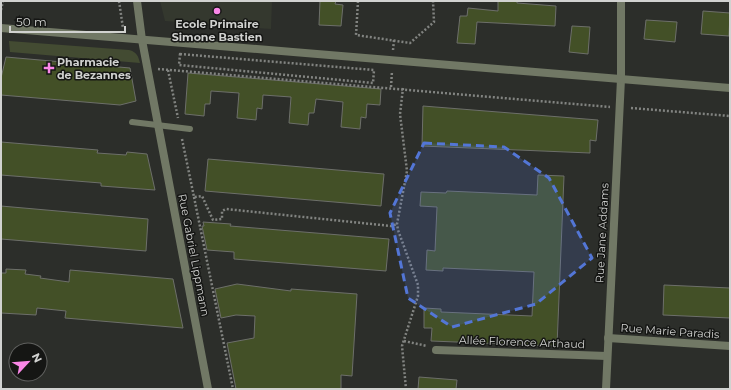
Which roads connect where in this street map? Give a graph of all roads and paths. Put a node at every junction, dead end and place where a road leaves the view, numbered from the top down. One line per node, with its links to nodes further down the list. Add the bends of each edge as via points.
1 (3, 1): 7 (path)
2 (119, 1): 9 (path)
3 (137, 1): 10 (street, Rue Gabriel Lippmann)
4 (358, 1): 5 (path, via 356,35 410,43 434,22)
5 (433, 1)
6 (620, 1): 14 (street, Rue Jane Addams)
7 (1, 10)
8 (1, 28): 9 (street)
9 (125, 38): 10 (street)
10 (142, 40): 11 (street, Rue Gabriel Lippmann); 14 (street)
11 (148, 68): 12 (path); 20 (street, Rue Gabriel Lippmann)
12 (168, 70): 15 (path); 21 (path)
13 (374, 70): 13 (path, via 373,83 179,65 180,54)
14 (621, 79): 16 (street); 17 (street, Rue Jane Addams)
15 (403, 88): 17 (path); 24 (path, via 400,114 407,171)
16 (730, 88)
17 (619, 108): 18 (path); 25 (street, Rue Jane Addams)
18 (730, 116)
19 (132, 122): 20 (lane)
20 (158, 125): 21 (lane); 30 (street, Rue Gabriel Lippmann)
21 (180, 128): 22 (lane); 23 (path)
22 (190, 129)
23 (194, 196): 24 (path, via 202,196 213,220 222,219 222,211 226,209 391,226); 31 (path)
24 (397, 224): 26 (path, via 418,285 418,296)
25 (608, 338): 27 (street, Rue Marie Paradis); 29 (street, Rue Jane Addams)
26 (404, 341): 28 (path); 32 (path, via 402,346)
27 (730, 346)
28 (436, 350): 29 (street, Allée Florence Arthaud)
29 (607, 356): 33 (street, Rue Jane Addams)
30 (208, 389)
31 (233, 389)
32 (406, 389)
33 (606, 389)

